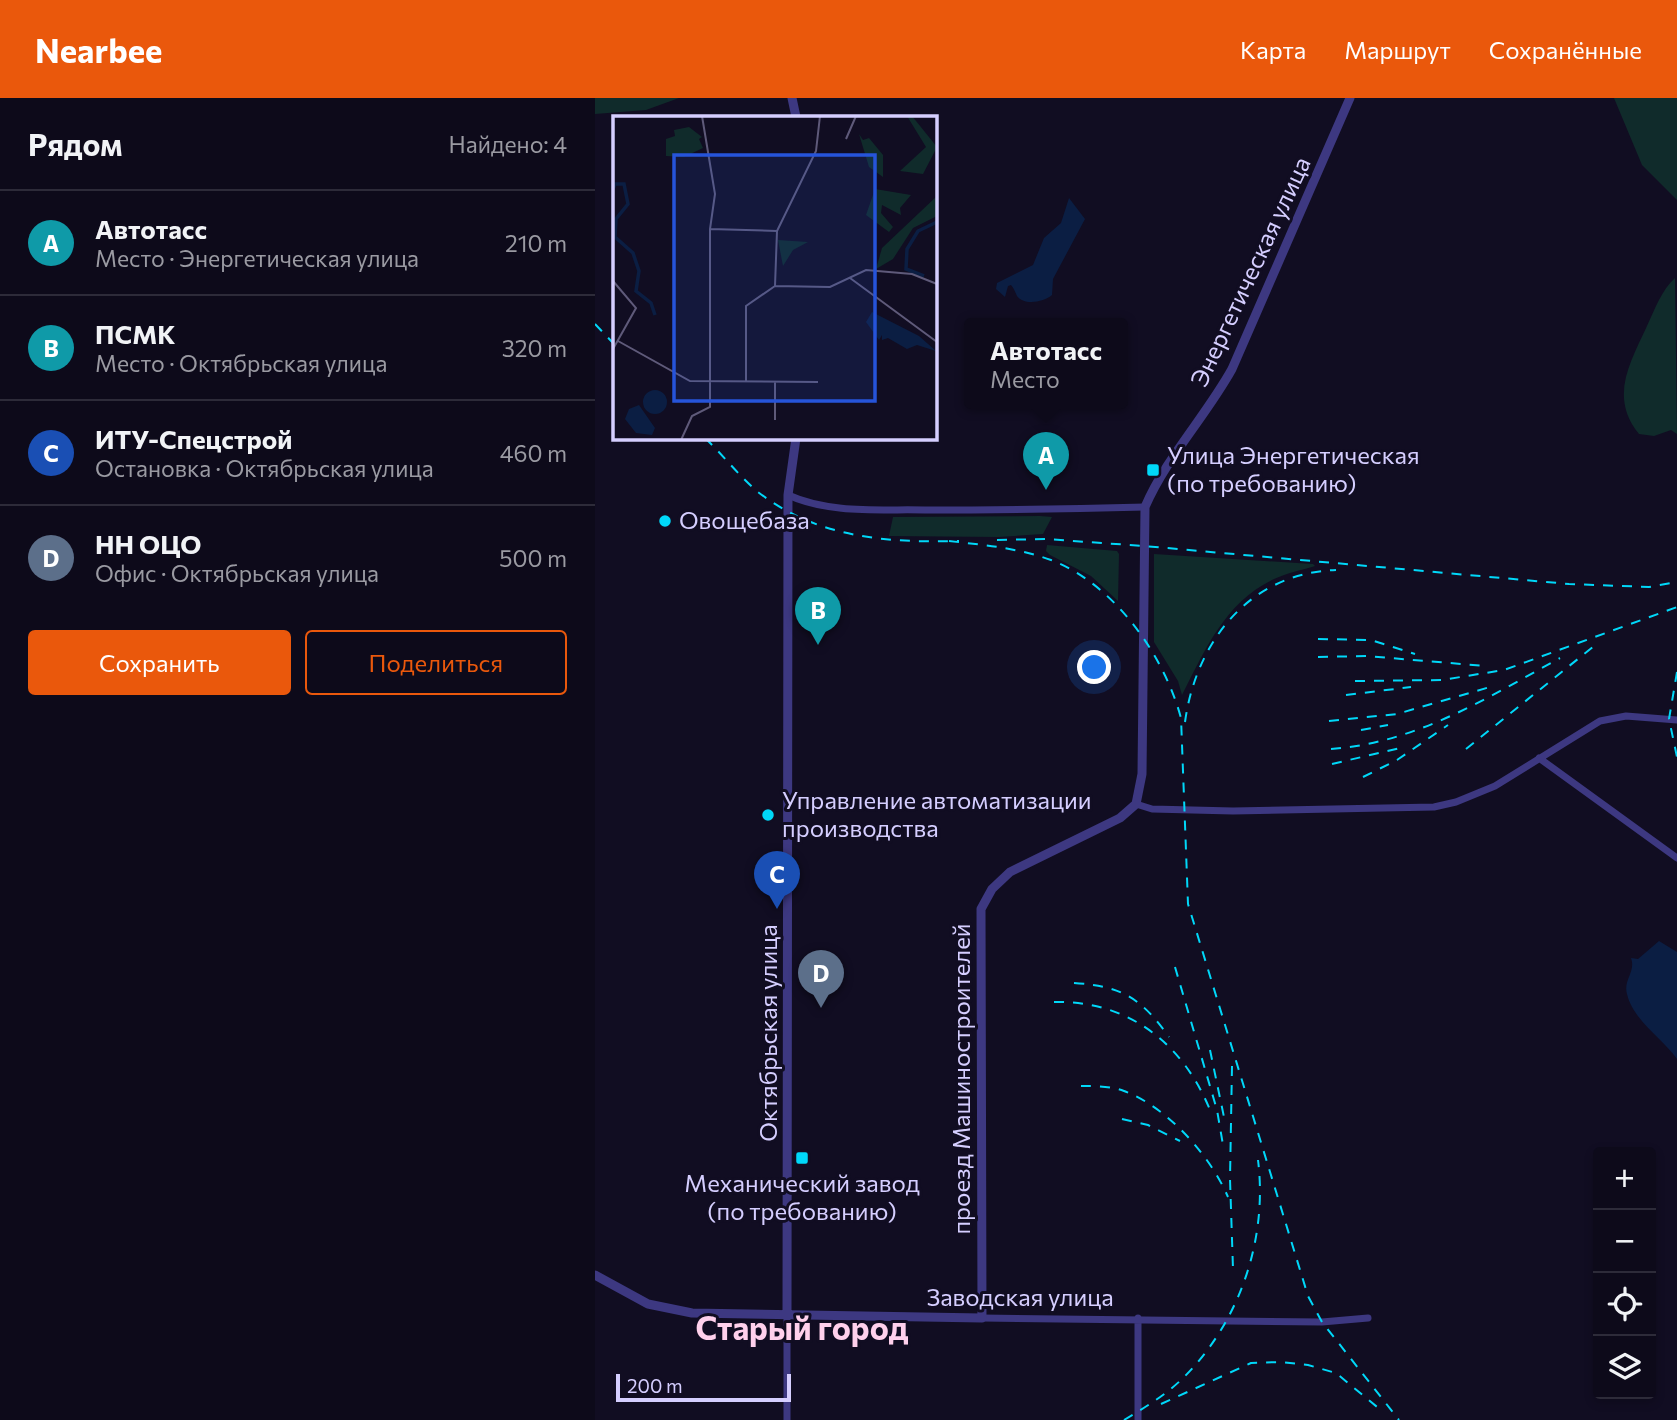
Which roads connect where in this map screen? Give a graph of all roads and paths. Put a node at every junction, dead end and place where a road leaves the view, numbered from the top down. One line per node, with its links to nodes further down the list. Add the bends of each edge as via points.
1 (792, 98): 3 (street)
2 (1350, 98): 6 (street, Энергетическая улица, via 1232,369)
3 (796, 116)
4 (796, 439): 5 (street, Октябрьская улица)
5 (788, 495): 6 (street, via 807,504 837,508); 12 (street, Октябрьская улица)
6 (1145, 507): 9 (street, via 1142,774)
7 (1677, 720): 8 (street, via 1626,716 1599,721)
8 (1539, 758): 9 (street, via 1476,795 1434,807 1152,809); 10 (street)
9 (1136, 804): 13 (street, проезд Машиностроителей, via 1121,818 1010,872 992,889 981,909)
10 (1677, 858)
11 (595, 1275): 12 (street, Заводская улица, via 648,1304 677,1312)
12 (787, 1315): 13 (street, Заводская улица); 16 (street, Октябрьская улица)
13 (982, 1318): 14 (street, Заводская улица)
14 (1138, 1318): 15 (street, Заводская улица, via 1322,1322); 17 (street)
15 (1368, 1318)
16 (787, 1420)
17 (1138, 1420)

